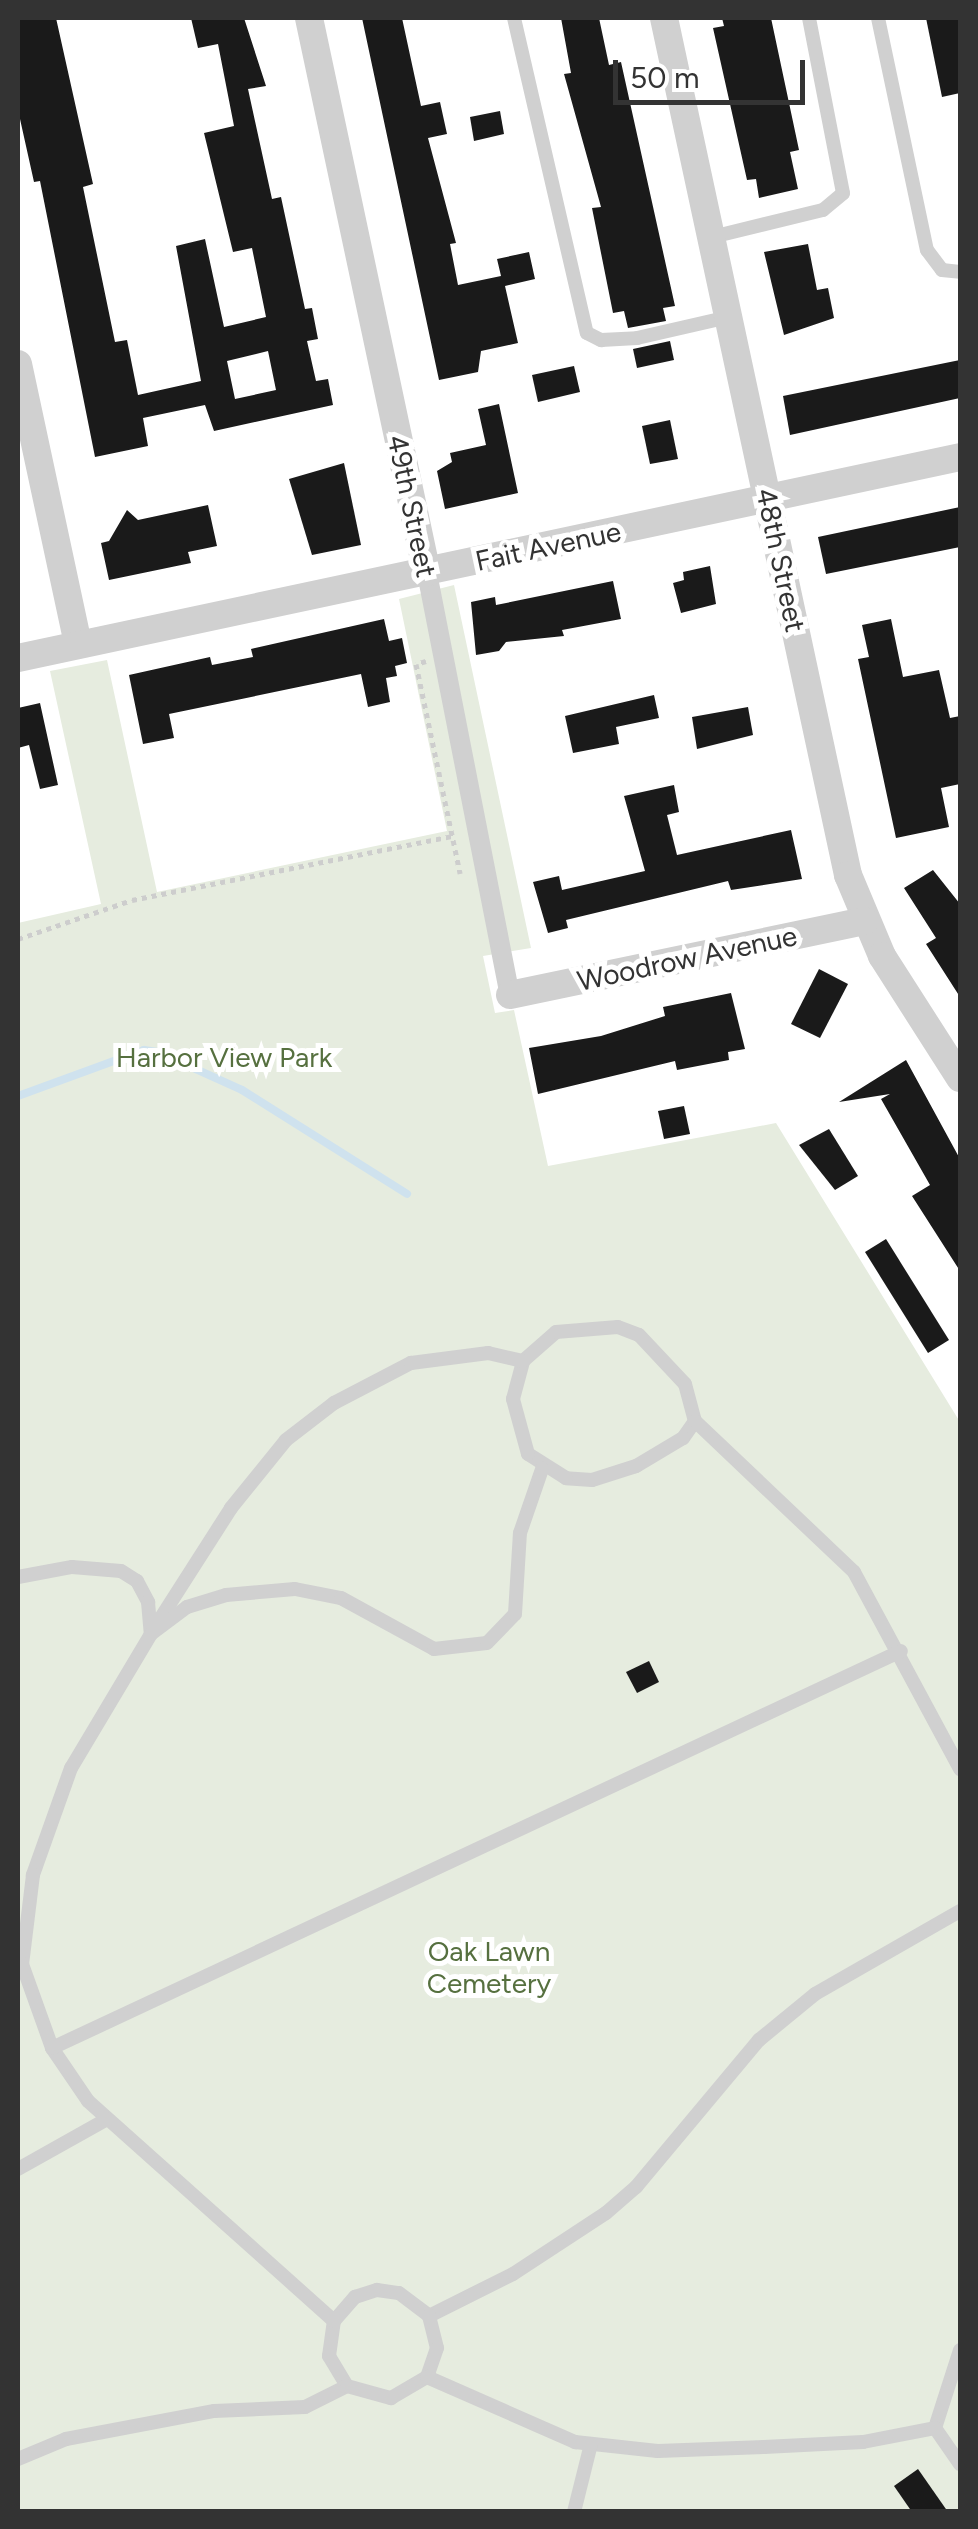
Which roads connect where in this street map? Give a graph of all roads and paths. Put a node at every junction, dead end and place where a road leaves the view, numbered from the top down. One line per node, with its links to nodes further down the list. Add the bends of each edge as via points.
1 (309, 18): 12 (street, 49th Street)
2 (514, 18): 8 (lane, via 587,333 617,340)
3 (664, 18): 6 (street, 48th Street)
4 (808, 18): 6 (lane, via 843,193 823,210)
5 (878, 18): 7 (lane, via 926,250 942,270)
6 (712, 237): 8 (street, 48th Street)
7 (960, 272)
8 (729, 317): 11 (street, 48th Street)
9 (18, 364): 13 (street)
10 (960, 457): 11 (street, Fait Avenue)
11 (768, 498): 12 (street, Fait Avenue); 16 (street, 48th Street, via 838,835)
12 (427, 573): 13 (street, Fait Avenue); 18 (street, 49th Street)
13 (78, 645): 14 (street, Fait Avenue)
14 (18, 658)
15 (452, 836): 17 (path, via 115,904)
16 (864, 920): 18 (street, Woodrow Avenue); 19 (street, 48th Street)
17 (18, 939)
18 (510, 995)
19 (960, 1078)
20 (522, 1361): 21 (lane, via 556,1332 618,1327 639,1335 669,1362 685,1384); 22 (lane, via 513,1399 516,1420 528,1454); 24 (lane, via 488,1353 411,1363 334,1403 286,1440 232,1508)
21 (695, 1421): 22 (lane, via 661,1454 614,1475 566,1478); 25 (lane, via 829,1543)
22 (542, 1468): 24 (lane, via 520,1533 515,1614 487,1643 434,1649 340,1598 295,1589 226,1594 187,1607)
23 (18, 1577): 24 (lane, via 72,1567 121,1571 138,1581 148,1602)
24 (151, 1634): 28 (lane, via 71,1768 27,1906)
25 (901, 1652): 26 (lane); 29 (lane)
26 (960, 1769)
27 (960, 1911): 32 (lane, via 830,1984 760,2040 636,2187 606,2212 513,2274)
28 (21, 1981): 29 (lane)
29 (52, 2048): 30 (lane)
30 (107, 2119): 31 (lane); 33 (lane)
31 (18, 2169)
32 (429, 2316): 33 (lane, via 400,2293 377,2290 355,2297); 35 (lane, via 437,2348)
33 (334, 2320): 36 (lane, via 329,2356)
34 (960, 2350): 37 (lane)
35 (427, 2377): 36 (lane, via 390,2398); 38 (lane, via 530,2427)
36 (347, 2386): 39 (lane, via 305,2406 196,2415 66,2439)
37 (935, 2428): 38 (lane, via 864,2442 764,2448 658,2451); 40 (lane)
38 (591, 2444): 41 (lane)
39 (18, 2458)
40 (960, 2464)
41 (574, 2512)

